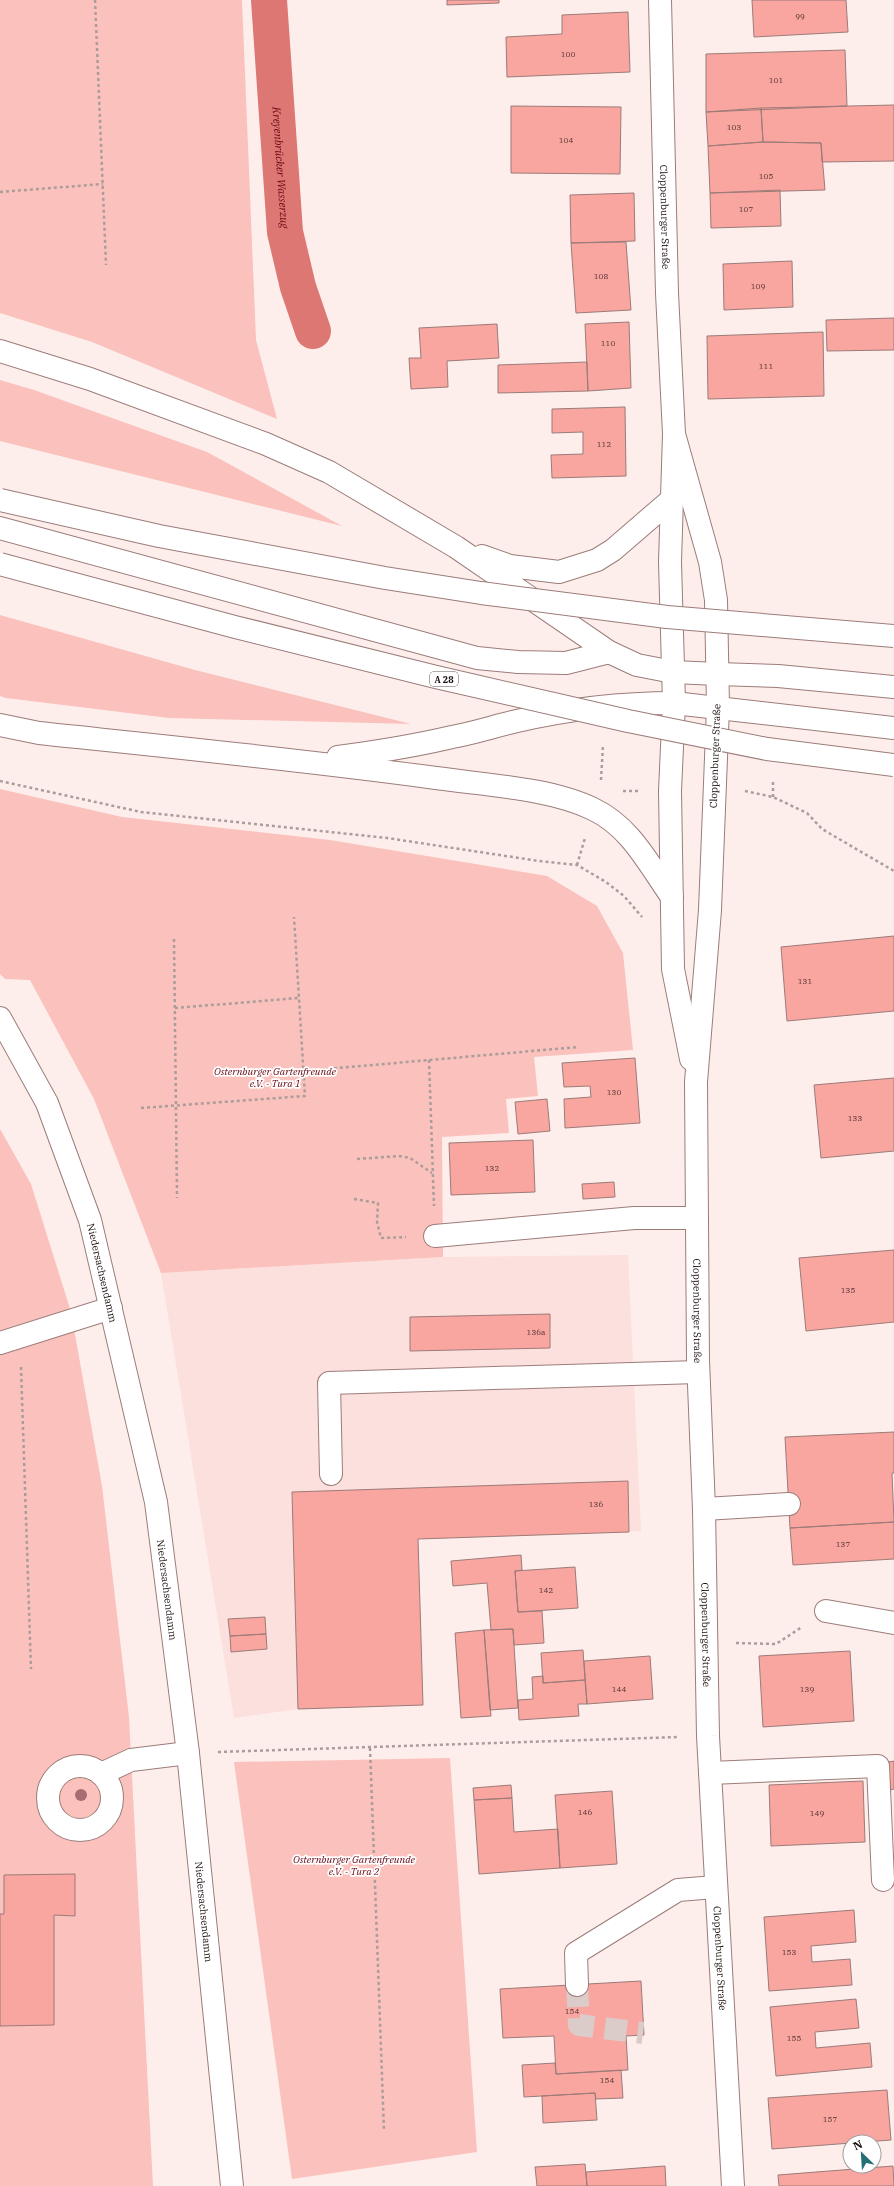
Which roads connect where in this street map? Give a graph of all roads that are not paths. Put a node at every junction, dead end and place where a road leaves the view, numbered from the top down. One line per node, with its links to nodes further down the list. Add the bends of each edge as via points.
1 (660, 0): 3 (main road, Cloppenburger Straße, via 667,293)
2 (0, 351): 7 (main road, via 90,380 266,444 329,472)
3 (674, 434): 5 (main road, Cloppenburger Straße); 12 (main road, Cloppenburger Straße, via 710,562 716,600)
4 (0, 500): 9 (main road, bridge, via 167,538 481,593 667,617)
5 (670, 500): 7 (main road, via 613,550 597,560 559,572 510,566); 11 (main road, Cloppenburger Straße)
6 (0, 528): 10 (main road, via 476,658 566,663)
7 (456, 547): 10 (main road)
8 (0, 564): 19 (main road, A 28, bridge, via 243,629 628,721 767,749)
9 (894, 636)
10 (609, 652): 11 (main road, via 638,665)
11 (673, 672): 12 (main road); 14 (main road, Cloppenburger Straße)
12 (718, 674): 13 (main road, via 778,676); 15 (main road, Cloppenburger Straße)
13 (894, 687)
14 (674, 702): 15 (main road); 18 (main road, via 642,702 585,708 386,751); 20 (main road, Cloppenburger Straße, via 670,791)
15 (718, 707): 17 (main road); 22 (main road, Cloppenburger Straße, via 707,967)
16 (0, 725): 18 (main road, via 39,734)
17 (894, 728)
18 (311, 761): 20 (main road, via 522,790 567,799 594,809 613,821 635,843)
19 (894, 765)
20 (672, 897): 22 (main road, Cloppenburger Straße, via 673,969)
21 (0, 1018): 25 (main road, Niedersachsendamm, via 49,1110 90,1220)
22 (696, 1082): 23 (main road, Cloppenburger Straße)
23 (697, 1218): 24 (main road, via 634,1218); 27 (main road, Cloppenburger Straße)
24 (436, 1236)
25 (111, 1308): 26 (main road); 33 (main road, Niedersachsendamm, via 156,1502)
26 (0, 1343)
27 (698, 1372): 28 (main road, via 329,1383); 30 (main road, Cloppenburger Straße)
28 (331, 1474)
29 (789, 1504): 30 (main road)
30 (704, 1509): 34 (main road, Cloppenburger Straße, via 705,1643)
31 (826, 1611): 32 (main road)
32 (894, 1624)
33 (188, 1753): 35 (main road, via 131,1760); 39 (main road, Niedersachsendamm)
34 (710, 1772): 36 (main road, via 878,1766); 37 (main road, Cloppenburger Straße)
35 (101, 1774)
36 (883, 1880)
37 (715, 1887): 38 (main road, via 678,1890 576,1953); 40 (main road, Cloppenburger Straße)
38 (577, 1985)
39 (232, 2186)
40 (733, 2186)

